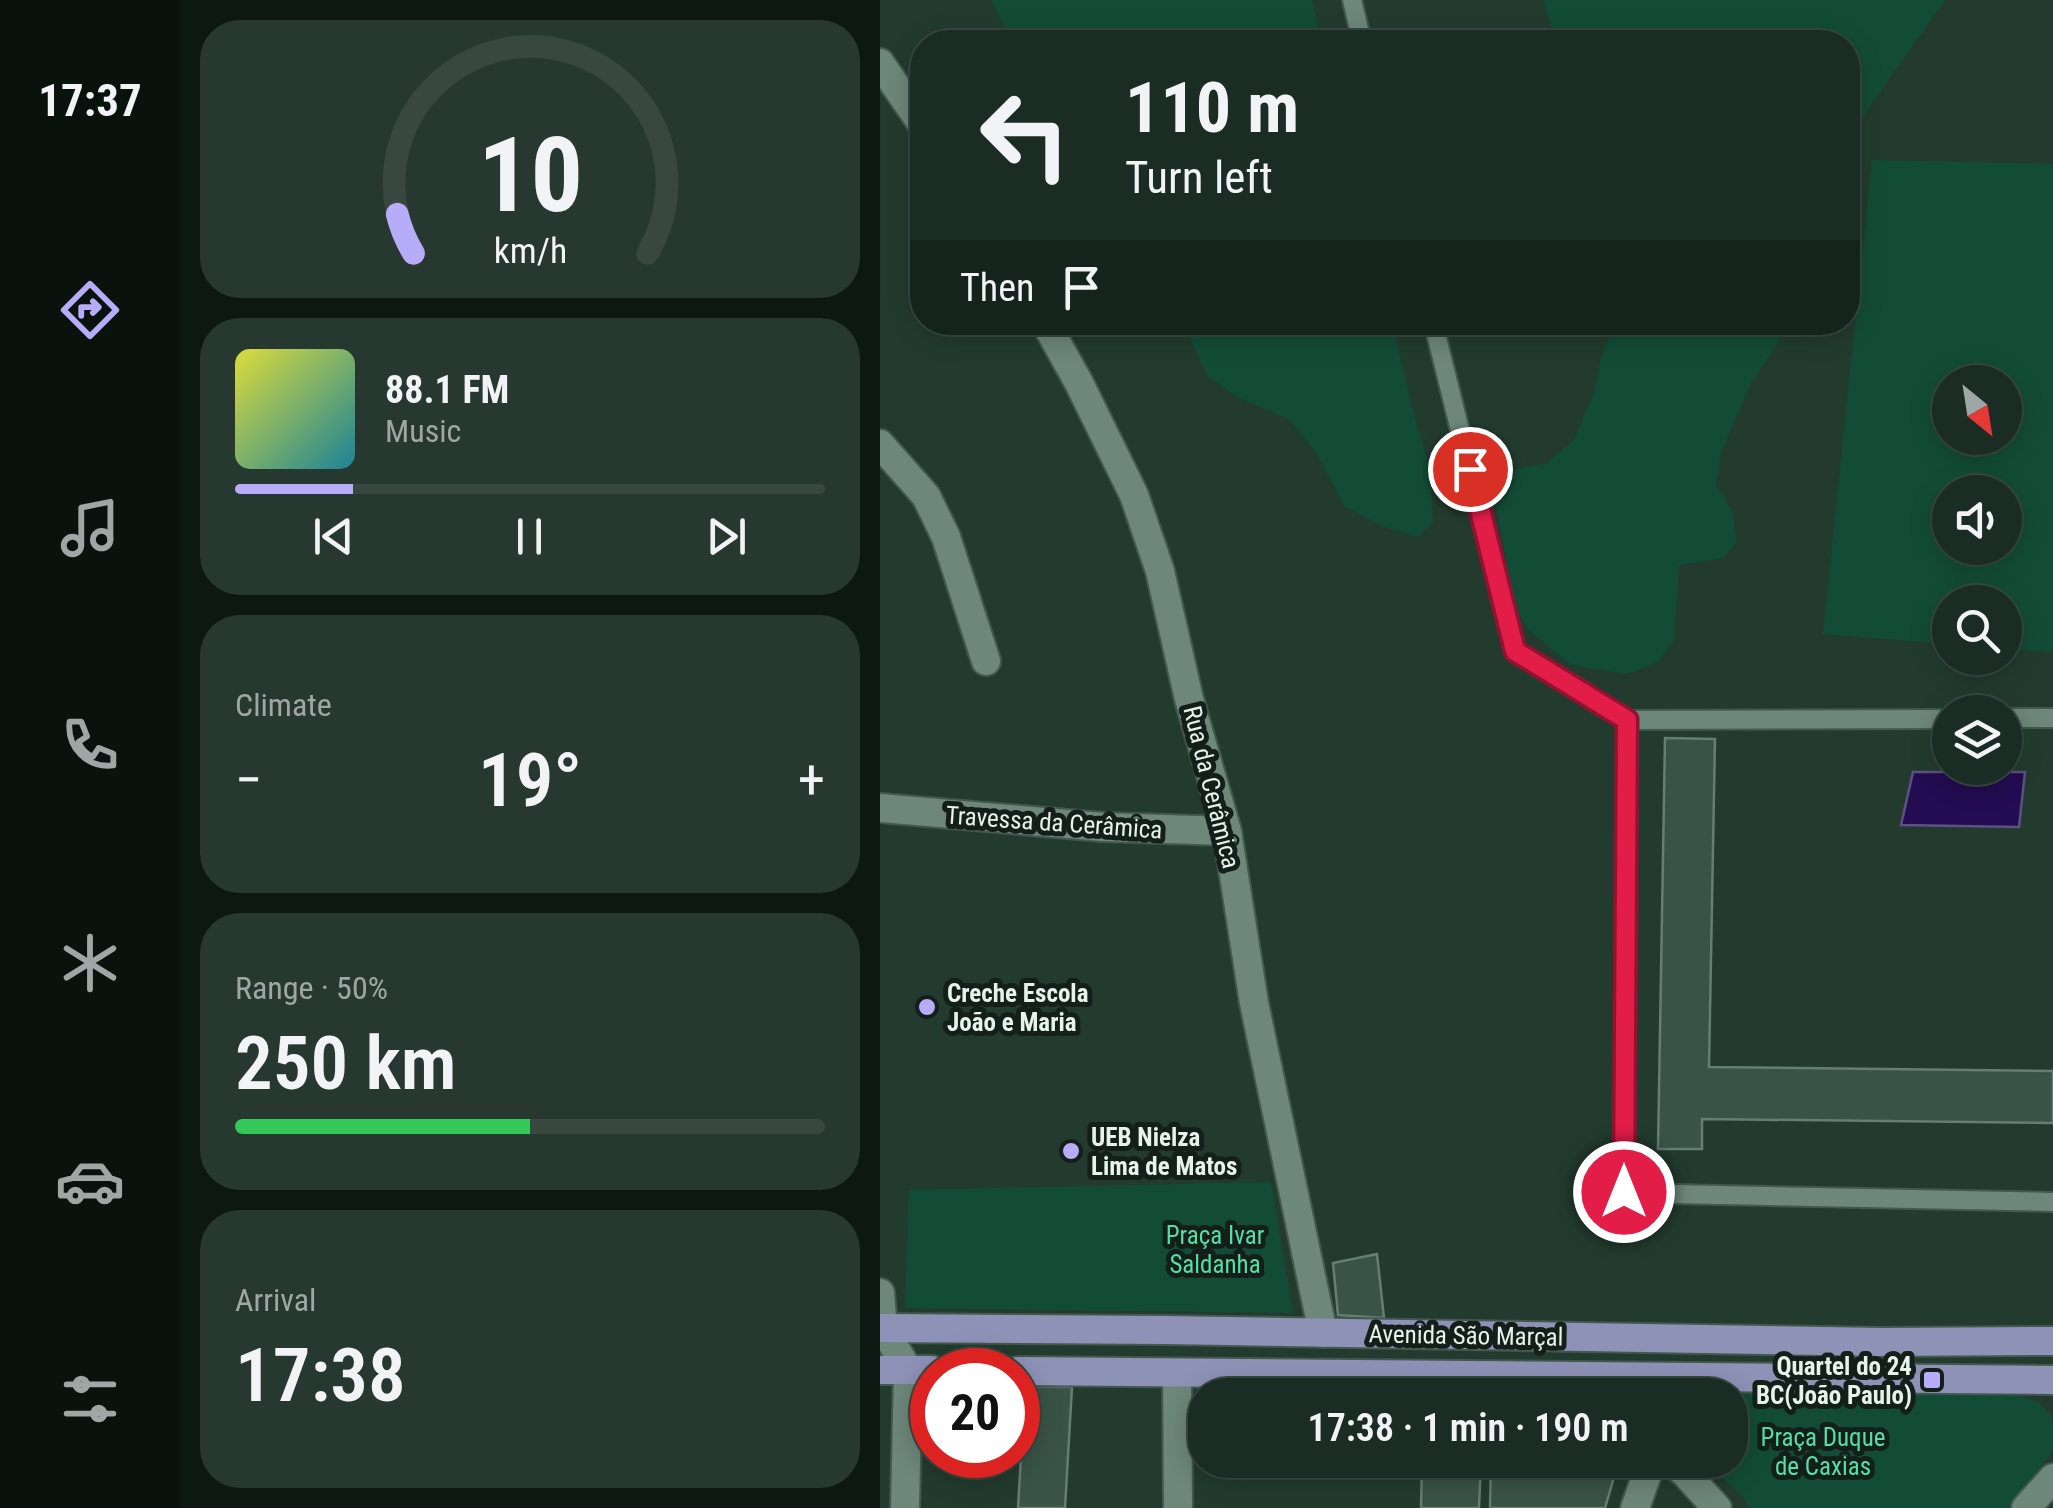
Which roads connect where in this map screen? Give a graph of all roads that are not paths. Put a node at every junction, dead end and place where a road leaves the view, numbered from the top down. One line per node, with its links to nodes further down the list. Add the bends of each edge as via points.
1 (1352, 0): 2 (lane)
2 (1359, 30)
3 (880, 63): 4 (street)
4 (910, 107)
5 (1052, 335): 14 (street, Rua da Cerâmica, via 1134,495)
6 (1436, 335): 12 (lane, via 1515,651)
7 (880, 444): 8 (street, via 926,496)
8 (986, 661)
9 (1932, 718): 12 (lane)
10 (2022, 718): 11 (lane)
11 (2053, 718)
12 (1627, 720): 15 (lane, via 1624,1192)
13 (880, 808): 14 (street, Travessa da Cerâmica)
14 (1228, 830): 18 (street, Rua da Cerâmica, via 1254,1003)
15 (2053, 1202)
16 (880, 1294): 17 (street)
17 (881, 1328): 18 (main road, Avenida São Marçal); 20 (street)
18 (1322, 1333): 19 (main road, Avenida São Marçal)
19 (2053, 1341)
20 (907, 1370): 29 (street)
21 (1040, 1371): 22 (main road, Avenida São Marçal)
22 (1177, 1374): 23 (main road, Avenida São Marçal); 30 (street)
23 (1344, 1378)
24 (2053, 1380): 25 (main road, Avenida São Marçal)
25 (1748, 1385)
26 (1646, 1478): 31 (street)
27 (1690, 1478): 32 (street)
28 (2053, 1478): 33 (street)
29 (905, 1508)
30 (1178, 1508)
31 (1635, 1508)
32 (1716, 1508)
33 (2026, 1508)

